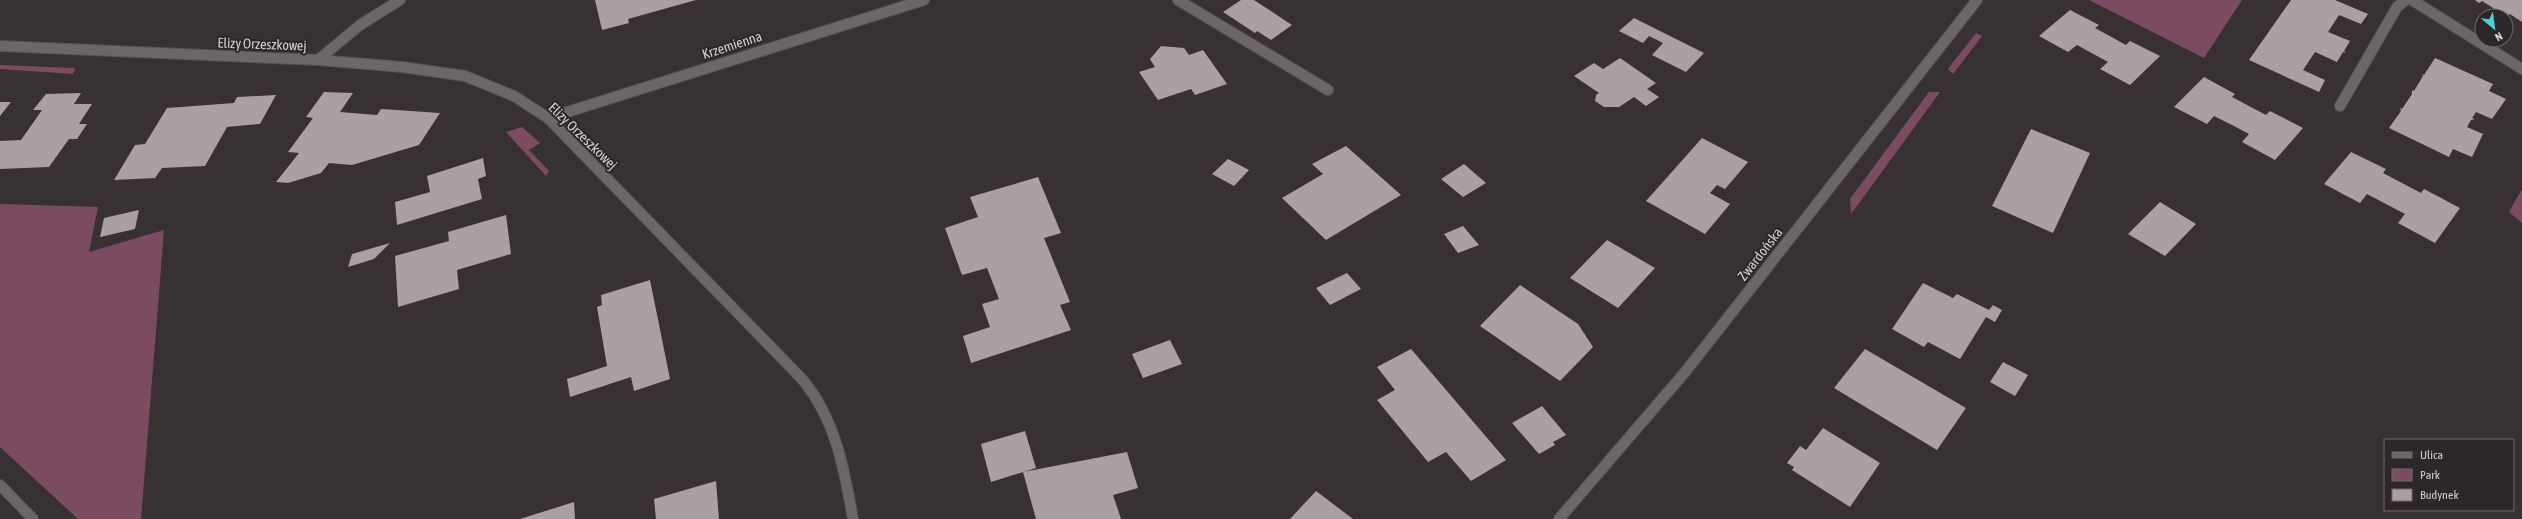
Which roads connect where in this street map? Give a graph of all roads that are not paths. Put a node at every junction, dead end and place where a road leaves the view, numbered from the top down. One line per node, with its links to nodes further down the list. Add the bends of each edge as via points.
1 (400, 0): 8 (street, via 360,25)
2 (924, 0): 12 (street, Krzemienna)
3 (1178, 0): 10 (street)
4 (1977, 0): 16 (street, Zwardońska, via 1686,371)
5 (2406, 0): 11 (street, via 2397,7)
6 (2412, 0): 9 (street)
7 (0, 46): 8 (street, Elizy Orzeszkowej)
8 (318, 60): 12 (street, Elizy Orzeszkowej, via 464,76 514,96)
9 (2522, 69)
10 (1328, 90)
11 (2340, 106)
12 (548, 118): 15 (street, Elizy Orzeszkowej, via 803,380 823,408 834,433)
13 (0, 484): 14 (street)
14 (32, 519)
15 (853, 519)
16 (1559, 519)

